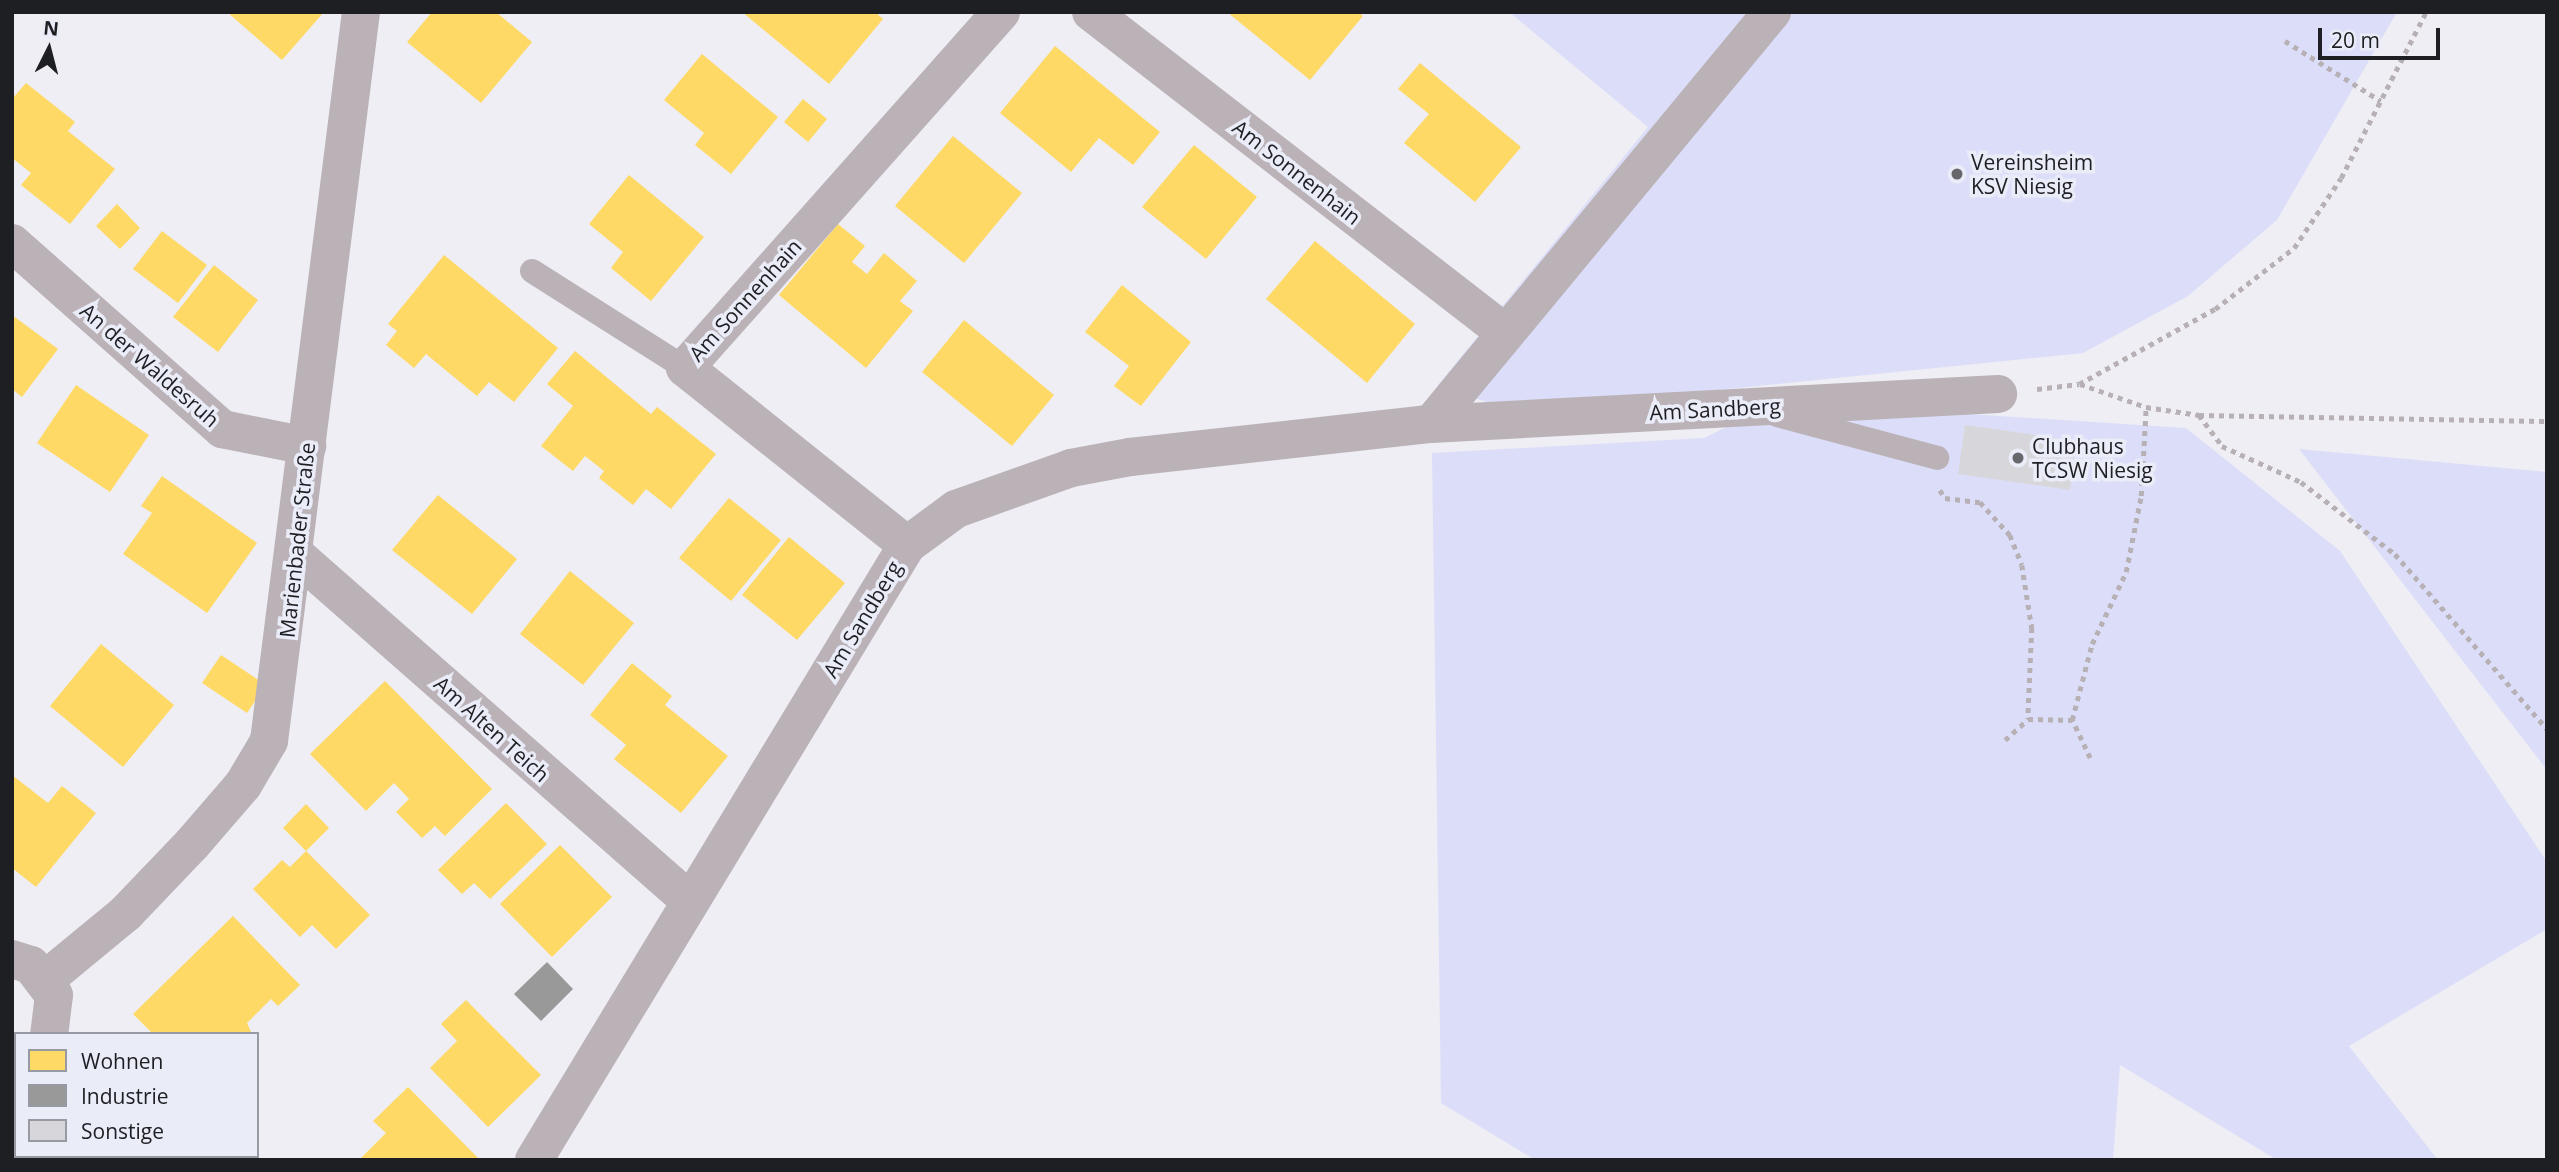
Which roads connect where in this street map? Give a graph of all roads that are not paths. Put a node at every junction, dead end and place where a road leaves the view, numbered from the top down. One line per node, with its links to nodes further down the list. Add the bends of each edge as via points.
1 (361, 12): 12 (street, Marienbader Straße)
2 (1001, 12): 8 (street, Am Sonnenhain)
3 (1091, 12): 7 (street, Am Sonnenhain)
4 (1772, 12): 7 (street)
5 (12, 243): 12 (street, An der Waldesruh, via 222,429)
6 (532, 271): 8 (lane, Am Sonnenhain)
7 (1503, 331): 11 (street)
8 (685, 368): 14 (street, Am Sonnenhain)
9 (1998, 394): 10 (street, Am Sandberg)
10 (1745, 408): 11 (street, Am Sandberg); 13 (lane)
11 (1432, 424): 14 (street, Am Sandberg, via 1071,468 956,509)
12 (307, 446): 15 (street, Marienbader Straße)
13 (1937, 458)
14 (907, 545): 16 (street, Am Sandberg)
15 (296, 555): 16 (street, Am Alten Teich); 18 (street, Marienbader Straße, via 276,716 257,764 135,903)
16 (690, 901): 20 (street, Am Sandberg)
17 (12, 959): 18 (street)
18 (46, 979): 19 (street, via 56,1014)
19 (50, 1032)
20 (534, 1160)

